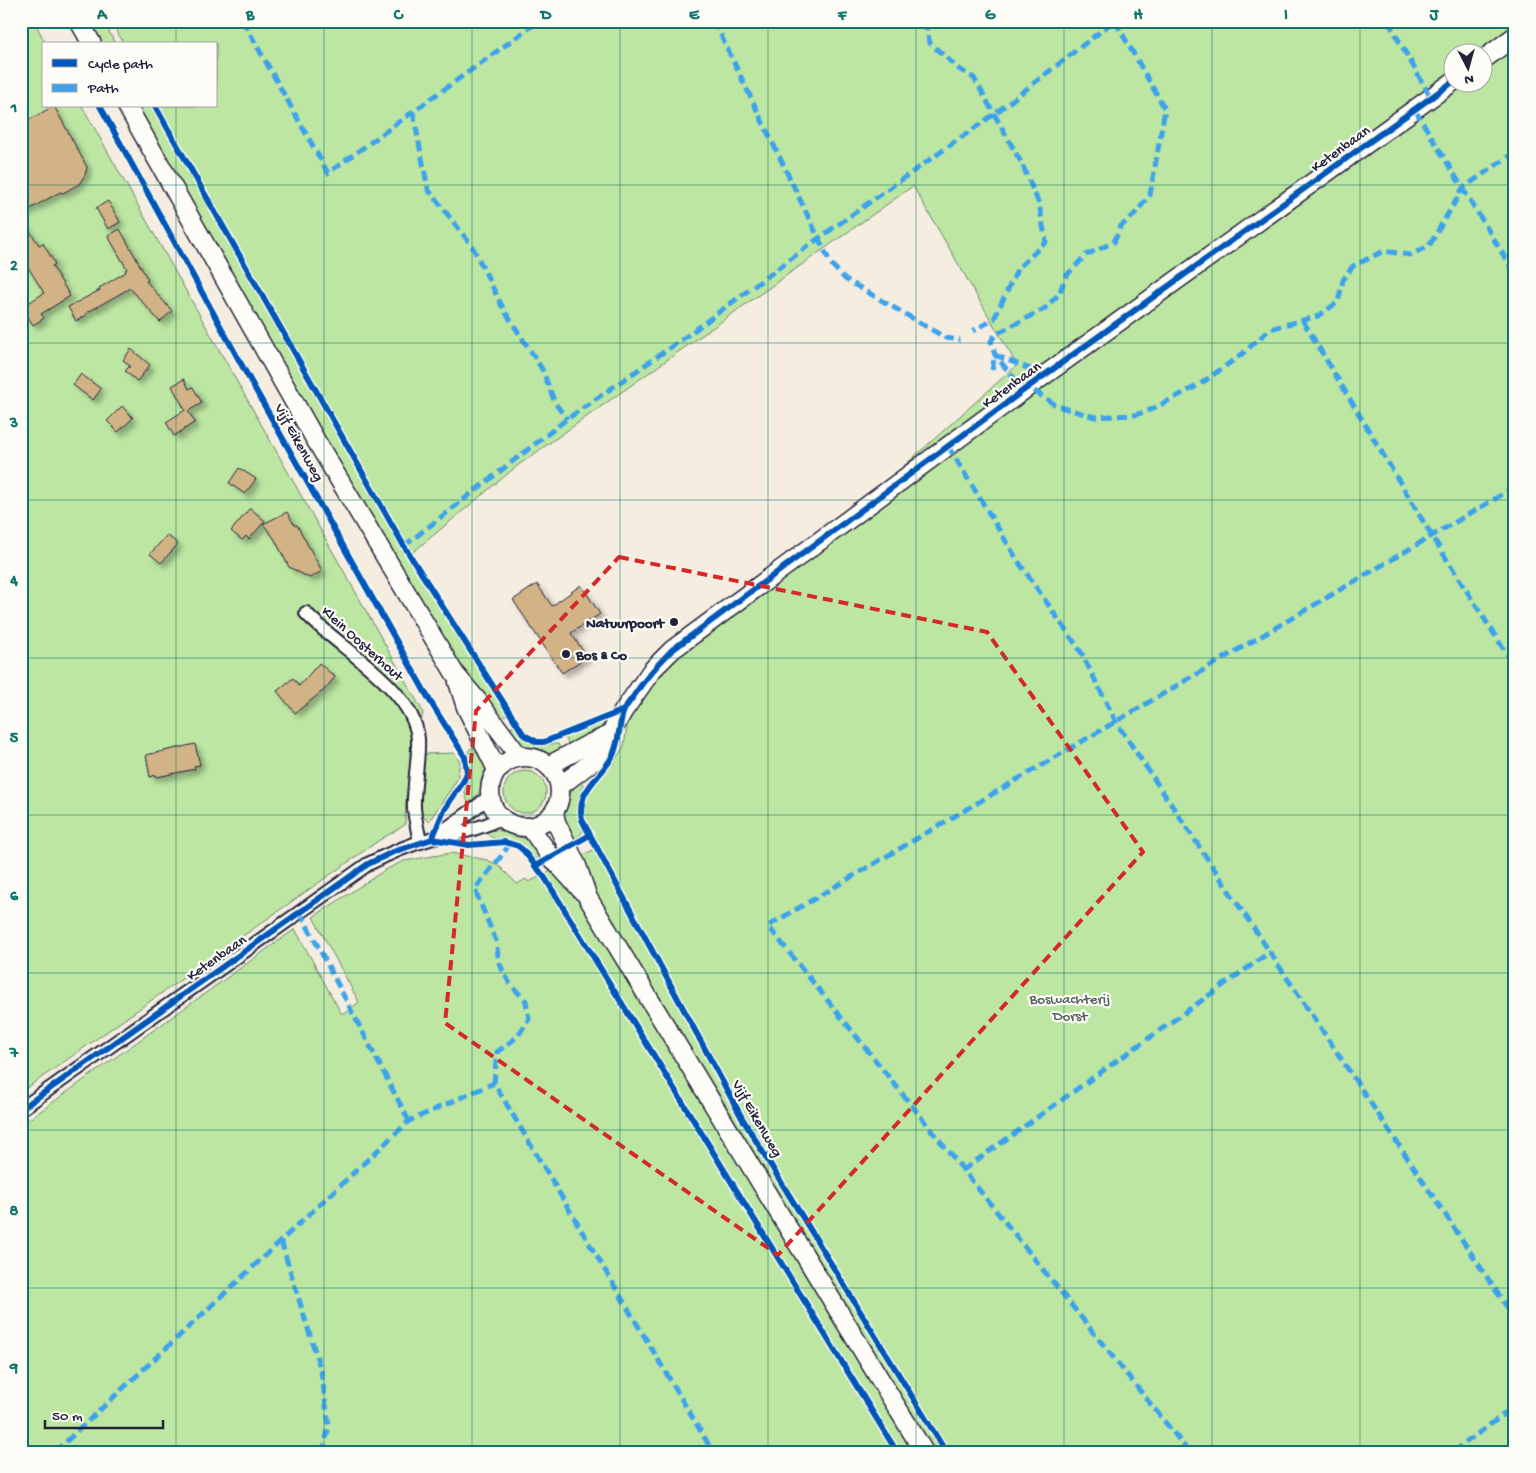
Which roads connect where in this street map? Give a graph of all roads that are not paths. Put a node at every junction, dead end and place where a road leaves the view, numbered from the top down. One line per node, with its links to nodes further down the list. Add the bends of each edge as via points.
1 (79, 21): 3 (main road)
2 (1515, 36): 4 (main road)
3 (91, 42)
4 (1494, 52)
5 (1444, 88): 9 (main road, Ketenbaan, via 1028,387 672,650 652,670)
6 (128, 108): 8 (main road, Vijf Eikenweg, via 315,439)
7 (306, 613): 18 (street, Klein Oosterhout, via 372,669 413,719 418,738 414,808)
8 (455, 674): 10 (main road, Vijf Eikenweg); 12 (main road, Vijf Eikenweg, via 466,707)
9 (610, 735): 11 (main road); 13 (main road, Ketenbaan, via 593,761)
10 (522, 757): 11 (main road, via 540,760); 12 (main road)
11 (548, 766): 13 (main road)
12 (497, 770): 14 (main road, via 491,781)
13 (560, 786): 15 (main road)
14 (490, 796): 16 (main road); 18 (street, Ketenbaan)
15 (554, 812): 17 (main road, via 544,822); 19 (main road, Vijf Eikenweg)
16 (501, 818): 17 (main road, via 514,826); 18 (street, Ketenbaan, via 479,828)
17 (530, 827): 19 (main road, Vijf Eikenweg, via 551,857)
18 (426, 841): 20 (street, Ketenbaan, via 368,864)
19 (588, 898): 21 (main road, Vijf Eikenweg)
20 (21, 1109)
21 (924, 1452)

